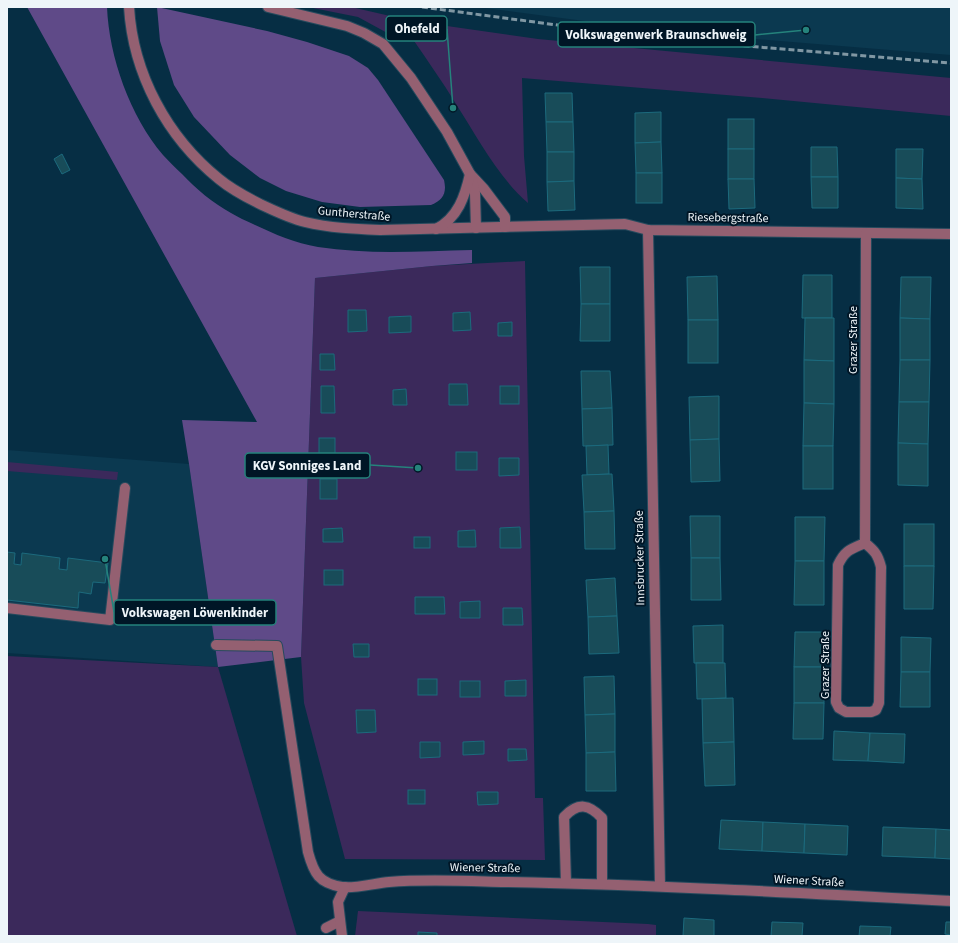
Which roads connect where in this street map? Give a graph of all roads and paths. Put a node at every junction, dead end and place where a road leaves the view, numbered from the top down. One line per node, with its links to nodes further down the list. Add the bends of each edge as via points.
1 (129, 7): 6 (street, Guntherstraße, via 136,55 152,95 176,135 219,179 277,212 312,223 380,230)
2 (268, 7): 3 (street, via 347,26 382,44 411,78 447,132)
3 (470, 174): 4 (street, via 484,188 505,217); 5 (street, via 475,193); 6 (street, via 464,197 456,212)
4 (505, 227): 5 (street, Guntherstraße); 7 (street, Riesebergstraße, via 625,224)
5 (476, 228): 6 (street, Guntherstraße)
6 (436, 229)
7 (648, 230): 8 (street, Riesebergstraße); 16 (street, Innsbrucker Straße)
8 (866, 233): 9 (street, Riesebergstraße); 11 (street, Grazer Straße)
9 (951, 234)
10 (125, 488): 12 (street, via 110,620)
11 (865, 543): 11 (street, Grazer Straße, via 842,556 838,565 836,702 839,708 846,712 871,712 876,710 879,703 881,567 879,557)
12 (7, 608)
13 (216, 646): 17 (street, Wiener Straße, via 277,646 312,867 318,876 328,883)
14 (566, 883): 15 (street, Wiener Straße); 15 (street, via 564,816 571,809 583,806 595,810 602,818); 17 (street, Wiener Straße, via 438,880)
15 (602, 884): 16 (street, Wiener Straße)
16 (660, 886): 18 (street, Wiener Straße)
17 (345, 887): 19 (street, via 338,902)
18 (951, 901)
19 (340, 921): 20 (street); 21 (street)
20 (326, 928)
21 (342, 936)

